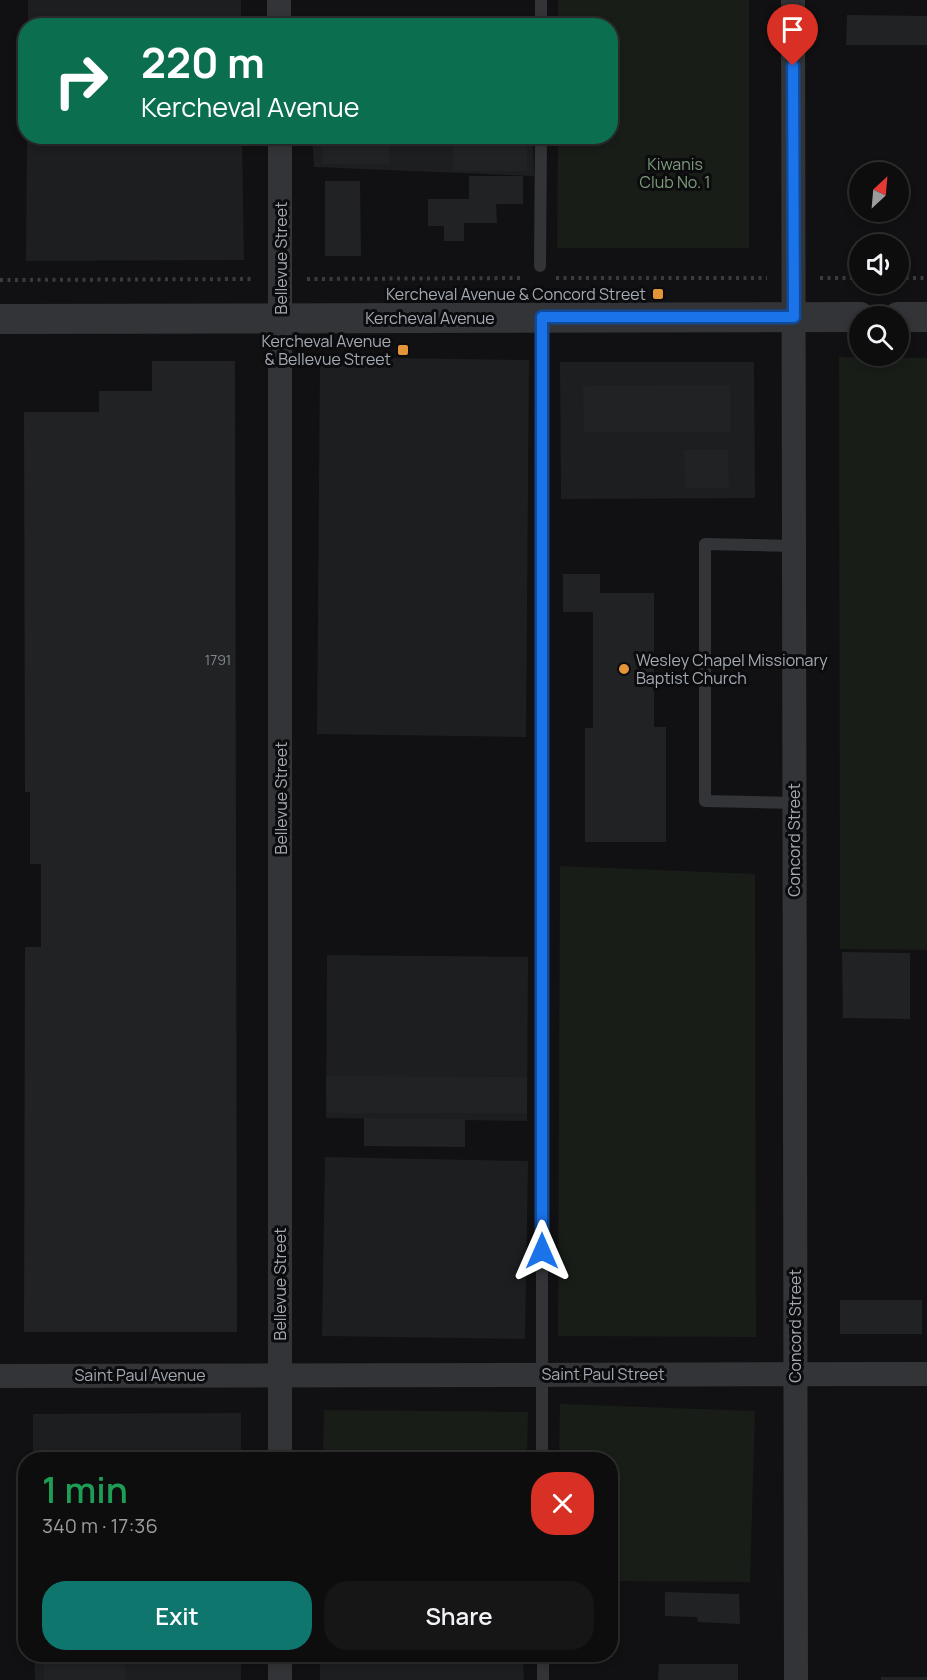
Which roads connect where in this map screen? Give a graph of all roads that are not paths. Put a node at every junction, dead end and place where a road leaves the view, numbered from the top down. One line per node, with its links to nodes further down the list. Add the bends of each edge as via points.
1 (279, 0): 4 (street)
2 (541, 0): 5 (lane)
3 (793, 0): 10 (street, Concord Street)
4 (279, 18)
5 (541, 18)
6 (280, 144): 14 (street, Bellevue Street)
7 (541, 144): 8 (lane)
8 (540, 266)
9 (542, 317): 10 (street, Kercheval Avenue); 14 (street, Kercheval Avenue); 18 (lane)
10 (794, 317): 11 (street, Kercheval Avenue); 16 (street, Concord Street)
11 (849, 317)
12 (909, 317): 13 (street)
13 (927, 317)
14 (282, 318): 15 (street, Kercheval Avenue); 21 (street, Bellevue Street)
15 (0, 319)
16 (793, 546): 17 (street, Concord Street); 17 (lane, via 705,544 705,801)
17 (794, 803): 19 (street, Concord Street)
18 (542, 1374): 19 (street, Saint Paul Street); 21 (street, Saint Paul Street); 24 (lane)
19 (795, 1374): 20 (street, Saint Paul Street); 29 (street, Concord Street)
20 (927, 1374)
21 (280, 1375): 22 (street, Saint Paul Avenue); 23 (street, Bellevue Street)
22 (0, 1376)
23 (280, 1452)
24 (542, 1452)
25 (280, 1662): 27 (street)
26 (543, 1662): 28 (lane)
27 (280, 1680)
28 (543, 1680)
29 (796, 1680)

